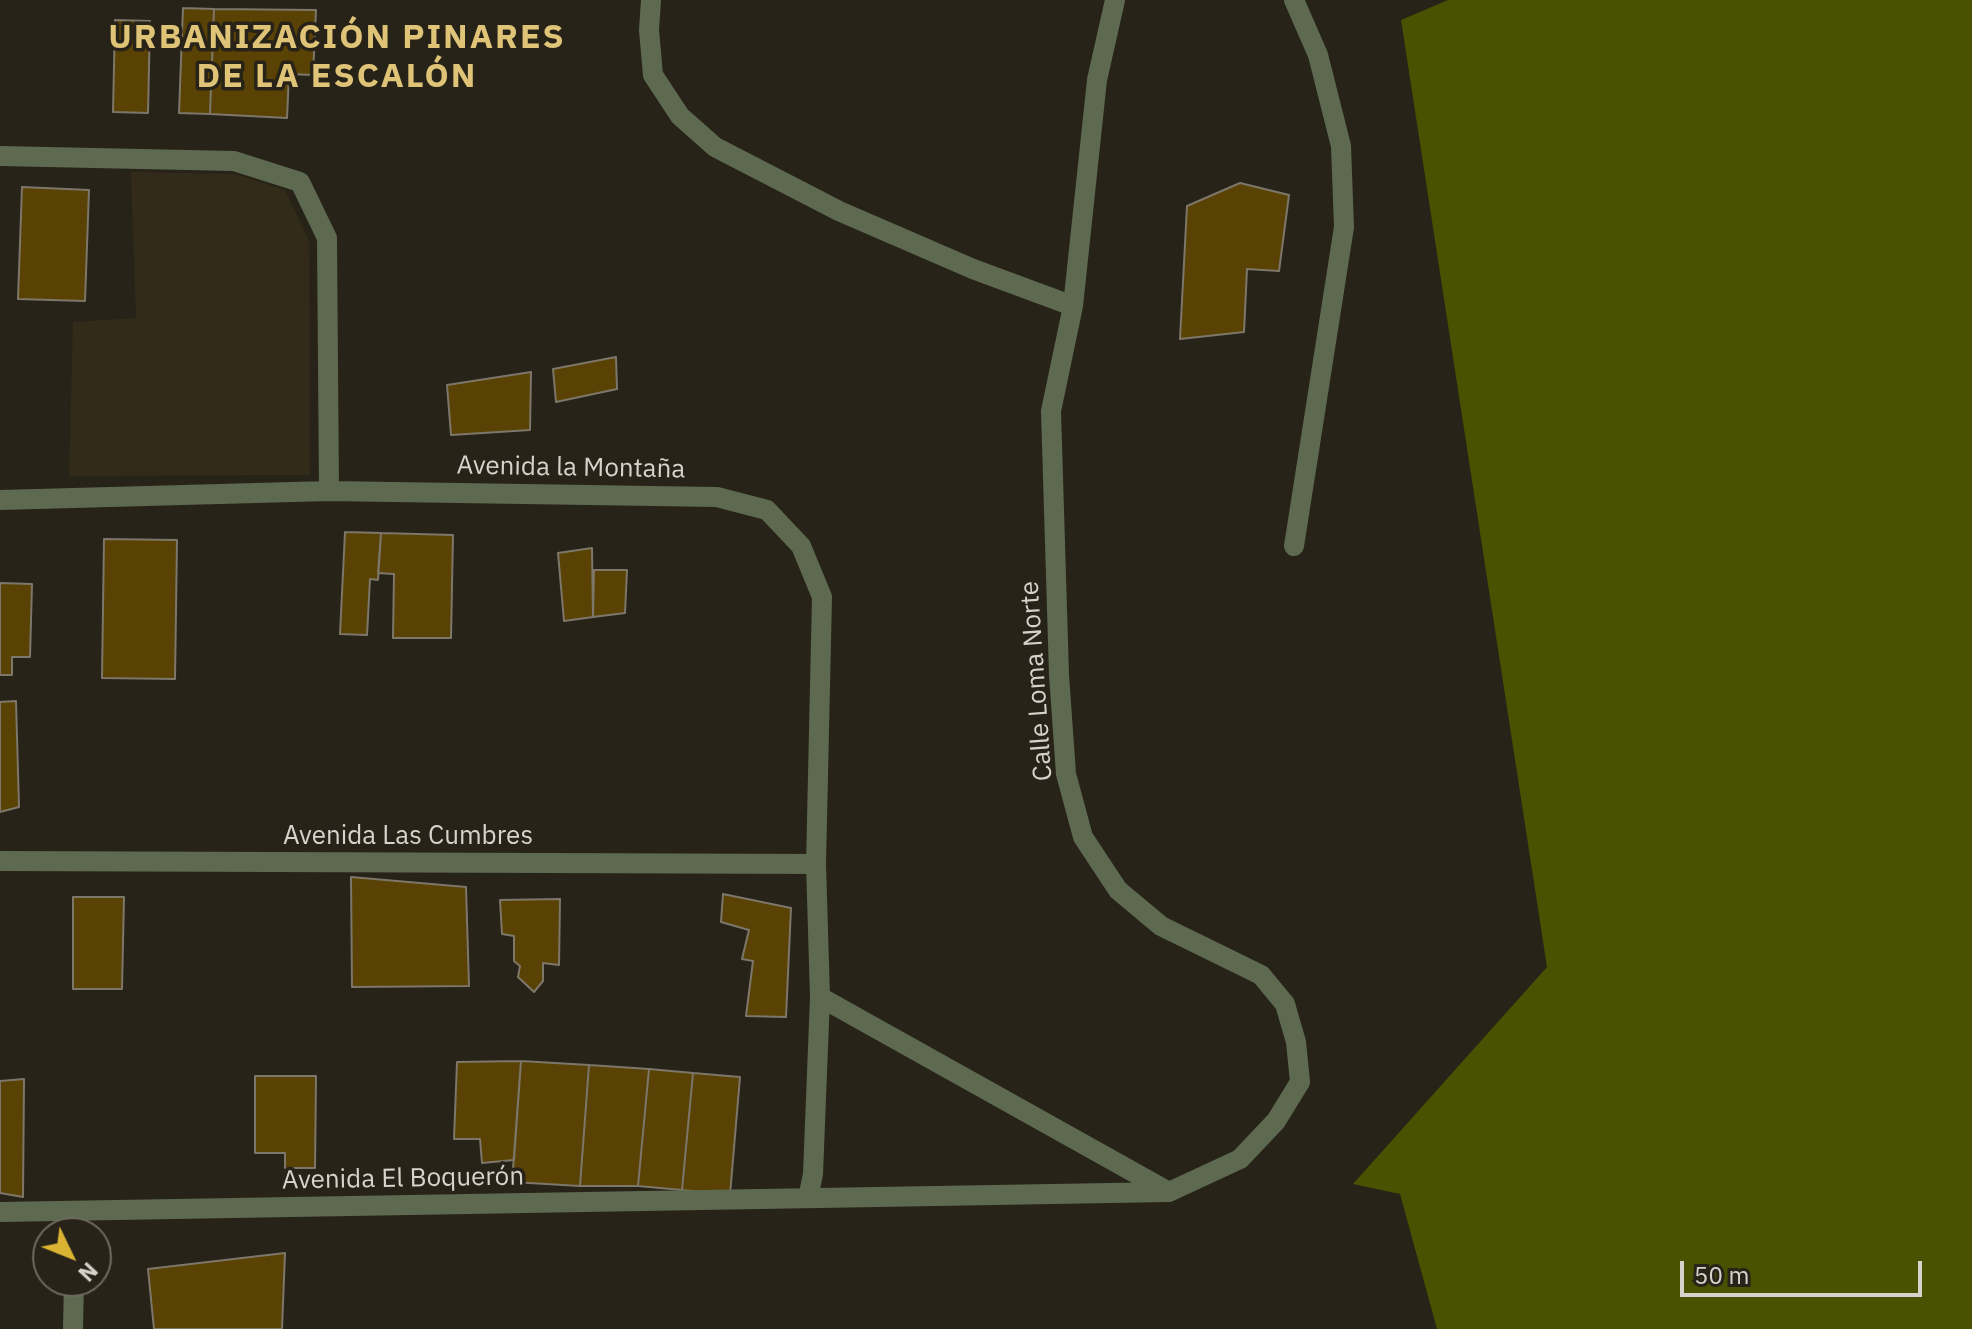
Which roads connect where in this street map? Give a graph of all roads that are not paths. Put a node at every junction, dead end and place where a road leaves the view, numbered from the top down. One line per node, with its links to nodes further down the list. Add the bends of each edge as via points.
1 (651, 0): 5 (street, via 653,75 680,116 715,147 839,211)
2 (1115, 0): 5 (street, Calle Loma Norte, via 1097,80)
3 (1294, 0): 8 (street, via 1318,55 1341,146 1344,227)
4 (0, 156): 6 (street, via 234,161 300,182 327,238)
5 (1073, 306): 12 (street, Calle Loma Norte, via 1051,411 1066,774 1083,837 1118,890 1161,926 1261,975 1285,1004 1296,1042 1300,1082 1276,1121 1240,1159)
6 (329, 491): 7 (street, Avenida la Montaña); 10 (street, Avenida la Montaña, via 717,497 767,510 801,546 822,597)
7 (0, 500)
8 (1294, 546)
9 (0, 861): 10 (street, Avenida Las Cumbres)
10 (816, 864): 11 (street)
11 (820, 997): 12 (street); 13 (street)
12 (1169, 1192): 13 (street, Avenida El Boquerón)
13 (808, 1198): 14 (street, Avenida El Boquerón)
14 (75, 1211): 15 (street, Avenida El Boquerón); 16 (street)
15 (0, 1212)
16 (75, 1217)
17 (74, 1297): 18 (street)
18 (73, 1329)

